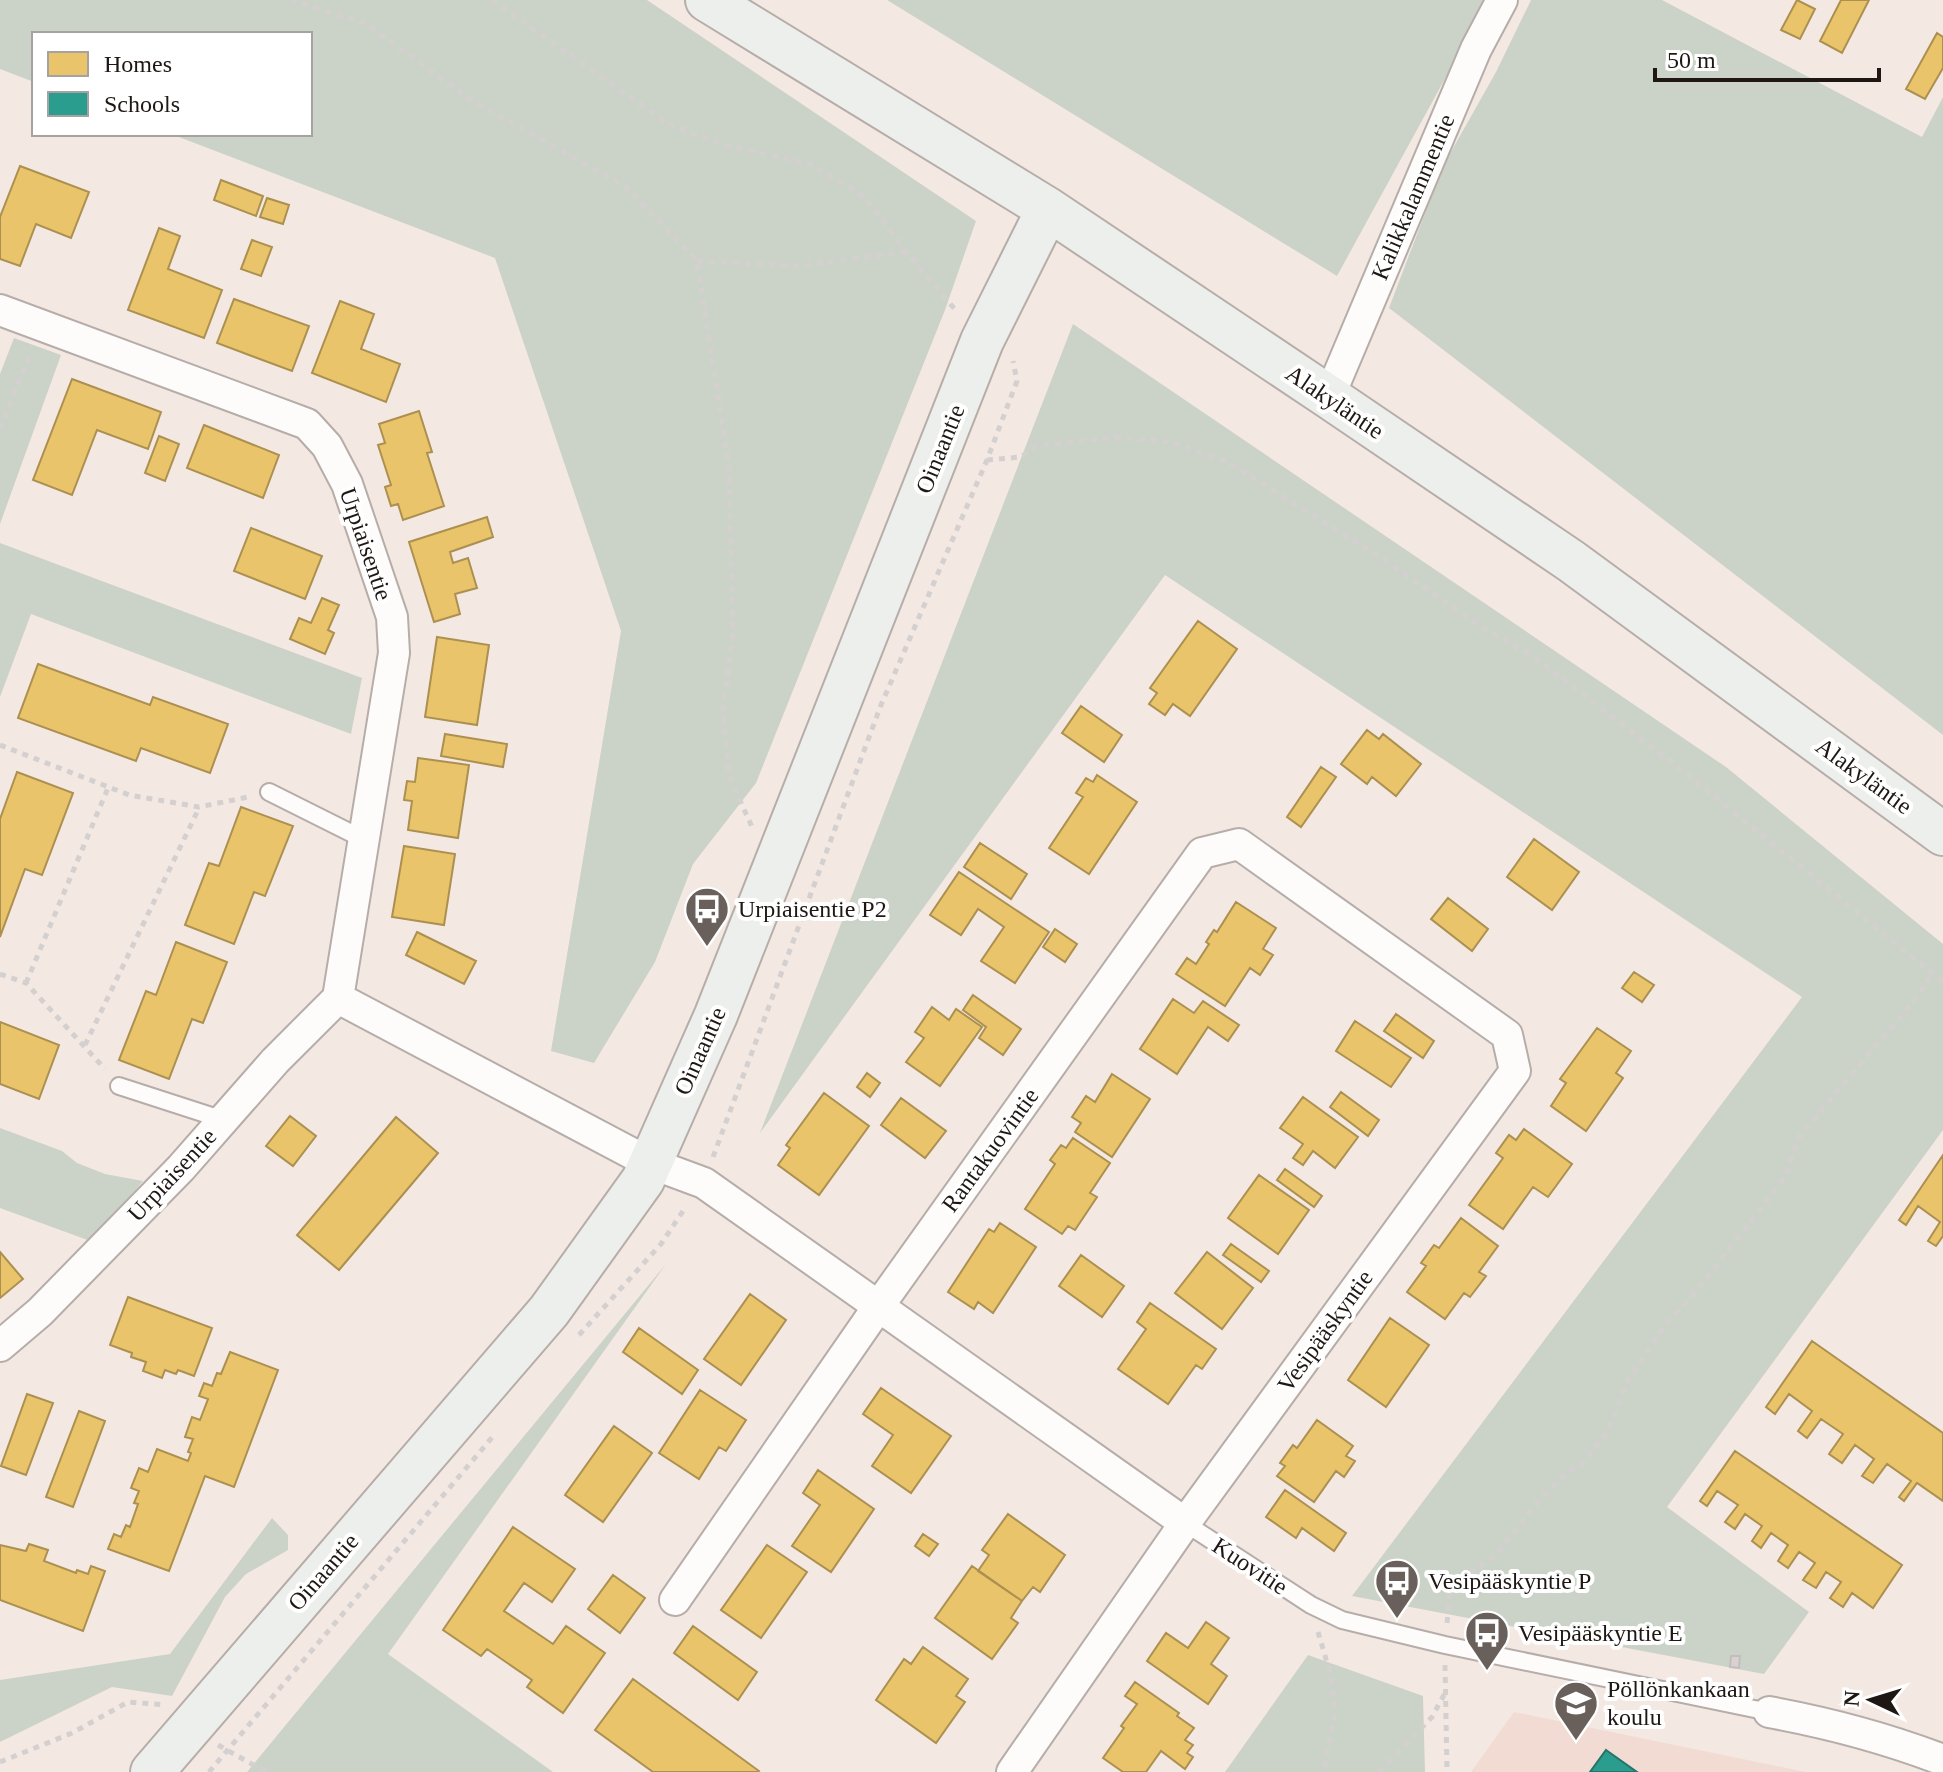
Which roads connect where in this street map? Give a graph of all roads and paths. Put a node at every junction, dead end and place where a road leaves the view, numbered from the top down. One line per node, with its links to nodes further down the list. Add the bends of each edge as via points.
1 (291, 0): 7 (path, via 367,24 469,99 625,186)
2 (492, 0): 6 (path, via 667,123 720,144 810,164 865,197)
3 (707, 0): 5 (street, Alakyläntie)
4 (1502, 0): 11 (street, Kalikkalammentie, via 1476,49)
5 (1048, 209): 10 (street, Oinaantie); 11 (street, Alakyläntie)
6 (906, 252): 7 (path, via 796,266); 10 (path)
7 (697, 261): 20 (path, via 729,467 733,633 723,709 729,776)
8 (0, 310): 9 (street, Urpiaisentie)
9 (42, 326): 12 (path); 19 (street, Urpiaisentie, via 307,424 327,446 347,484 392,617 394,653)
10 (982, 341): 20 (street, Oinaantie)
11 (1329, 397): 18 (street, Alakyläntie, via 1571,561)
12 (0, 429)
13 (987, 460): 23 (path, via 1021,457 1036,446 1119,437 1170,442 1229,463 1534,657)
14 (0, 745): 15 (path)
15 (108, 788): 17 (path); 25 (path)
16 (269, 792): 17 (path); 19 (lane)
17 (199, 807): 27 (path)
18 (1943, 834)
19 (363, 839): 26 (street, Urpiaisentie)
20 (775, 867): 30 (street, Oinaantie)
21 (1359, 928): 31 (street, Rantakuovintie, via 1239,844 1202,853); 33 (street, Vesipääskyntie, via 1507,1035 1515,1071)
22 (0, 974): 25 (path)
23 (1933, 974): 24 (path); 36 (path, via 1798,1138 1786,1176 1666,1324 1628,1380 1608,1431 1583,1463 1563,1476 1495,1556 1451,1585)
24 (1943, 982)
25 (26, 983): 27 (path)
26 (338, 998): 29 (street, Urpiaisentie); 30 (street)
27 (85, 1045): 28 (path)
28 (119, 1086): 29 (lane)
29 (224, 1120): 32 (street, Urpiaisentie, via 40,1312)
30 (650, 1163): 31 (street, Kuovitie, via 704,1183); 39 (street, Oinaantie, via 549,1311)
31 (878, 1307): 33 (street, Kuovitie); 34 (street, Rantakuovintie)
32 (0, 1346)
33 (1185, 1523): 35 (lane, Kuovitie); 44 (street, Vesipääskyntie)
34 (675, 1600)
35 (1311, 1605): 36 (lane, Kuovitie, via 1342,1620); 45 (path, via 1335,1709)
36 (1445, 1645): 37 (path); 38 (lane, Kuovitie)
37 (1446, 1692): 46 (path, via 1432,1717); 47 (path)
38 (1769, 1712): 40 (street, Kuovitie, via 1828,1723)
39 (193, 1723): 41 (path, via 163,1702 128,1702 72,1733); 42 (street, Oinaantie); 43 (path, via 227,1752)
40 (1943, 1760)
41 (0, 1762)
42 (152, 1772)
43 (266, 1772)
44 (1012, 1772)
45 (1326, 1772)
46 (1379, 1772)
47 (1447, 1772)

